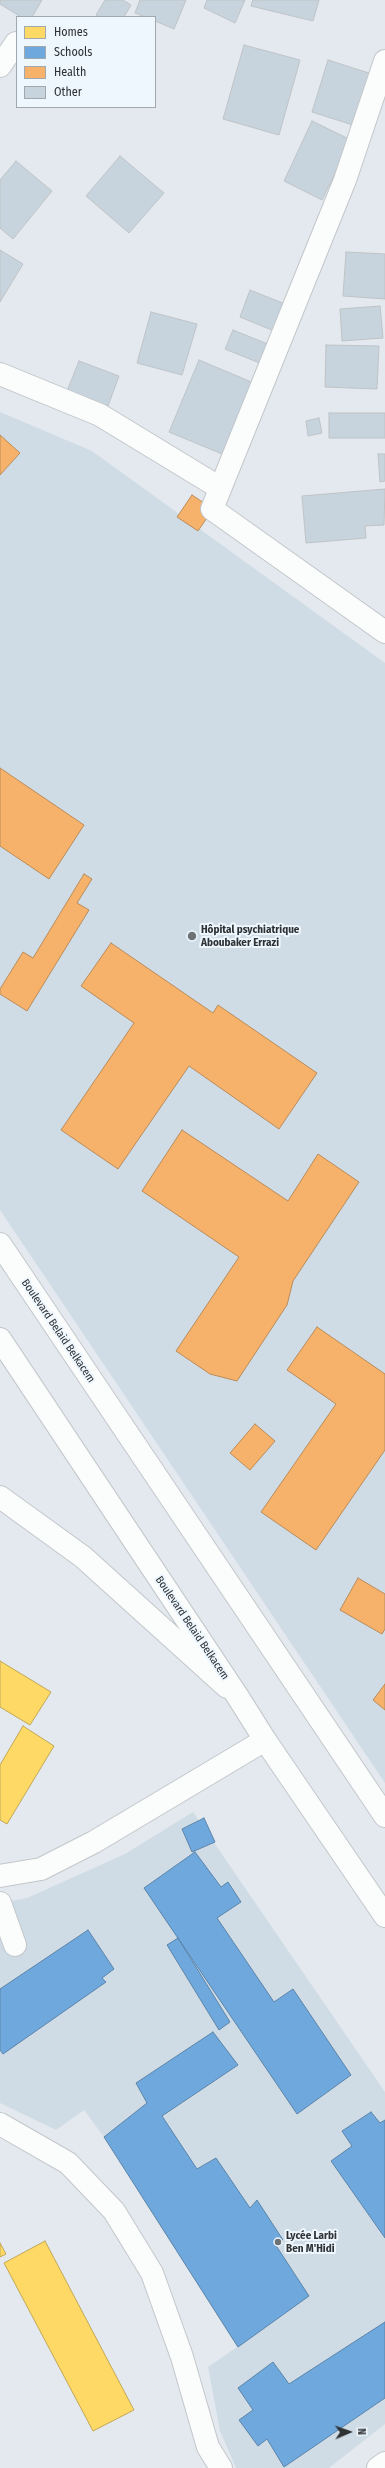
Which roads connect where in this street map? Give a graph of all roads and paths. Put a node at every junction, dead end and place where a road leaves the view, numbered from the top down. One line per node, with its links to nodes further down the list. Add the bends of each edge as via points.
1 (16, 43): 3 (street)
2 (385, 61): 5 (street, via 345,180)
3 (0, 66)
4 (0, 374): 5 (street, via 100,415)
5 (220, 488): 6 (street, via 212,509)
6 (385, 632)
7 (0, 1244): 12 (street, Boulevard Belaid Belkacem)
8 (0, 1339): 10 (street, Boulevard Belaid Belkacem)
9 (0, 1497): 10 (street, via 83,1557)
10 (238, 1697): 11 (street, Boulevard Belaid Belkacem)
11 (264, 1740): 13 (street, via 94,1842 41,1869); 15 (street, Boulevard Belaid Belkacem)
12 (385, 1816)
13 (0, 1876)
14 (0, 1903): 16 (street)
15 (385, 1916)
16 (15, 1945)
17 (0, 2124): 19 (street, via 68,2163 114,2211 152,2273 182,2357 208,2447)
18 (385, 2463): 20 (street)
19 (221, 2468)
20 (378, 2468)

